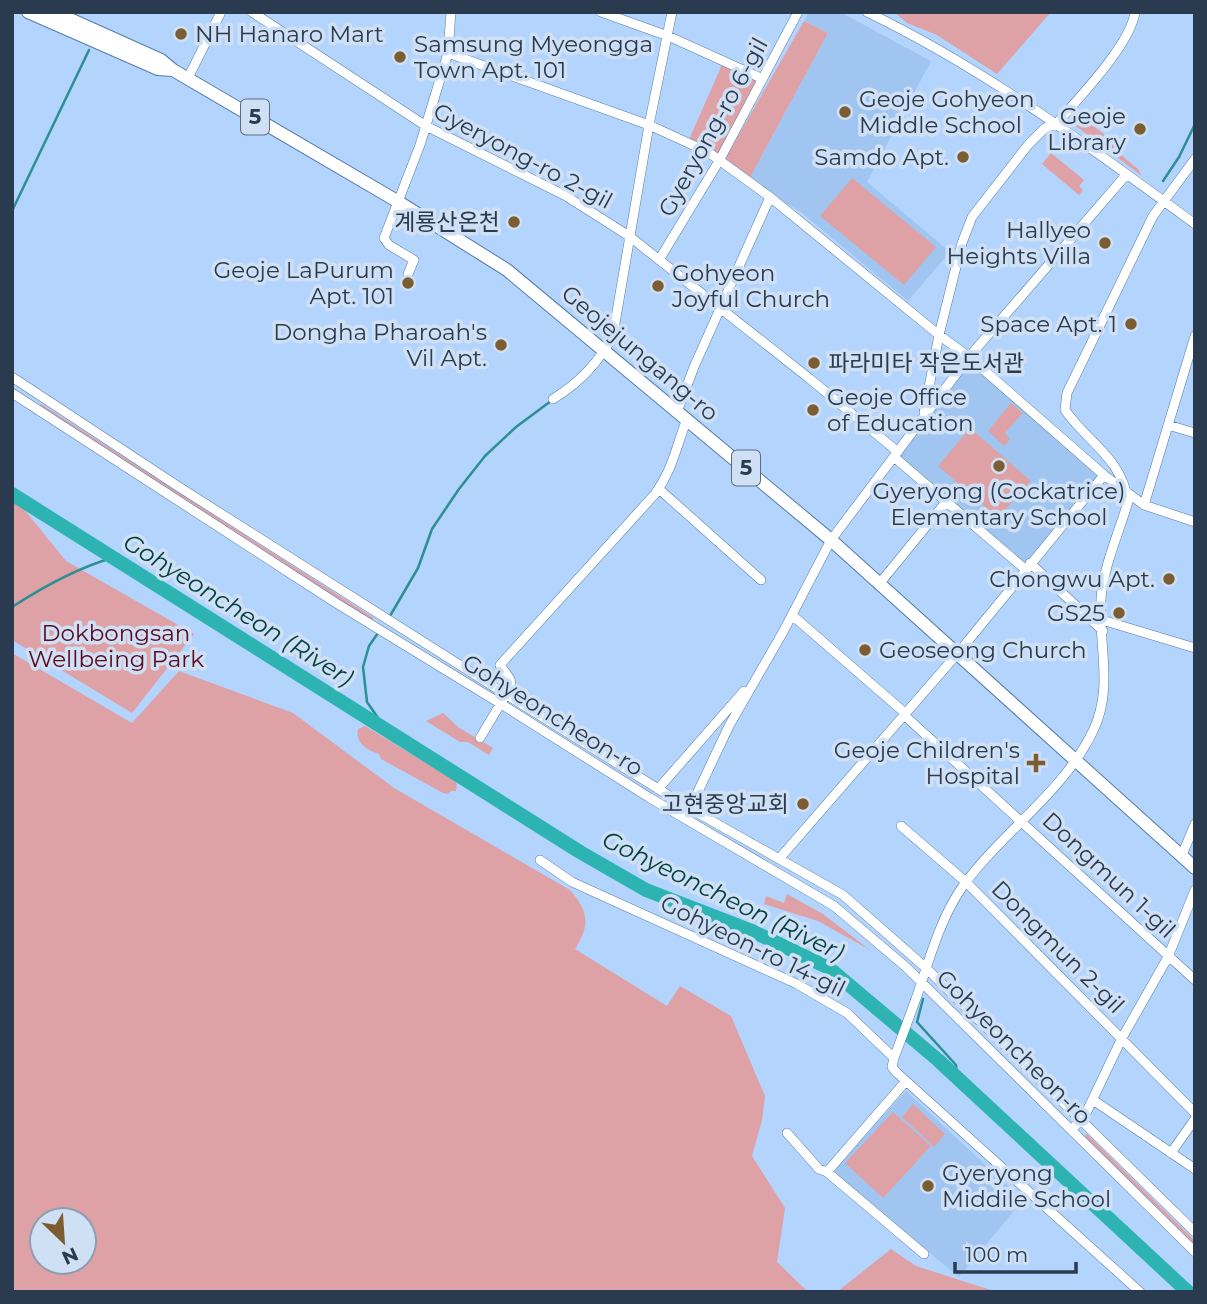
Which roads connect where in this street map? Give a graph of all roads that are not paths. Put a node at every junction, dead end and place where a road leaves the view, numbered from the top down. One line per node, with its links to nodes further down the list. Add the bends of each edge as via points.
1 (28, 12): 13 (main road, Geojejungang-ro / 5, via 158,69)
2 (54, 12): 13 (main road, Geojejungang-ro / 5, via 161,60)
3 (221, 12): 14 (street)
4 (252, 12): 18 (street, Gyeryong-ro 2-gil)
5 (451, 12): 12 (street)
6 (601, 12): 11 (street)
7 (672, 12): 11 (street)
8 (799, 12): 15 (street, Gyeryong-ro 6-gil)
9 (867, 12): 16 (street, via 922,38)
10 (1135, 12): 16 (street, via 1118,50)
11 (668, 36): 15 (street); 17 (street)
12 (448, 53): 17 (street); 18 (street)
13 (173, 70): 14 (main road, Geojejungang-ro / 5)
14 (188, 78): 23 (main road, Geojejungang-ro / 5)
15 (763, 79): 20 (street, Gyeryong-ro 6-gil)
16 (1056, 124): 21 (street); 30 (street, via 1028,145 972,218)
17 (649, 125): 20 (street); 26 (street)
18 (426, 126): 23 (street); 26 (street, Gyeryong-ro 2-gil, via 566,196)
19 (1195, 159): 24 (street)
20 (719, 161): 22 (street); 27 (street, Gyeryong-ro 6-gil)
21 (1126, 175): 24 (street); 33 (street)
22 (770, 197): 29 (street); 30 (street)
23 (397, 201): 28 (street, via 384,238 414,260); 32 (main road, Geojejungang-ro / 5, via 507,270)
24 (1165, 202): 25 (street); 44 (street, via 1153,216 1067,393 1065,410 1104,451)
25 (1195, 223)
26 (629, 236): 27 (street, Gyeryong-ro 2-gil); 32 (street, via 613,335)
27 (659, 260): 29 (street, Gyeryong-ro 2-gil)
28 (408, 274)
29 (720, 307): 37 (street, via 694,367); 41 (street, Gyeryong-ro 2-gil)
30 (939, 335): 33 (street); 38 (street)
31 (1195, 336): 39 (street)
32 (605, 350): 36 (street, via 576,386); 37 (main road, Geojejungang-ro / 5)
33 (969, 356): 38 (street); 42 (street)
34 (12, 377): 58 (street, Gohyeoncheon-ro)
35 (12, 393): 58 (street, Gohyeoncheon-ro, via 384,633)
36 (553, 399)
37 (682, 416): 43 (street, via 676,457); 48 (main road, Geojejungang-ro / 5)
38 (923, 418): 41 (street)
39 (1168, 425): 40 (street); 46 (street)
40 (1195, 433)
41 (896, 455): 45 (street, Gyeryong-ro 2-gil); 48 (street)
42 (1104, 475): 44 (street); 49 (street)
43 (659, 489): 50 (street); 58 (street, via 500,665 512,683)
44 (1127, 492): 46 (street); 53 (street, via 1128,502 1104,577)
45 (946, 502): 49 (street, Gyeryong-ro 2-gil); 51 (street)
46 (1144, 505): 47 (street)
47 (1195, 522)
48 (831, 540): 51 (main road, Geojejungang-ro / 5); 52 (street)
49 (1027, 566): 54 (street, Gyeryong-ro 2-gil); 56 (street)
50 (761, 580)
51 (880, 583): 56 (main road, Geojejungang-ro / 5)
52 (792, 615): 57 (street); 59 (street, Dongmun 1-gil)
53 (1102, 620): 54 (street); 55 (street)
54 (1102, 631): 61 (street, via 1101,707)
55 (1195, 648)
56 (958, 653): 59 (street); 61 (main road, Geojejungang-ro / 5)
57 (754, 679): 62 (street); 63 (street)
58 (504, 699): 60 (street); 62 (street, Gohyeoncheon-ro); 64 (street, Gohyeoncheon-ro)
59 (904, 714): 65 (street, Dongmun 1-gil); 69 (street)
60 (480, 738)
61 (1076, 759): 65 (street); 68 (main road, Geojejungang-ro / 5)
62 (658, 789): 63 (street, Gohyeoncheon-ro)
63 (689, 808): 64 (street); 69 (street, Gohyeoncheon-ro)
64 (682, 817): 77 (street, Gohyeoncheon-ro, via 834,906)
65 (1023, 822): 72 (street); 74 (street, Dongmun 1-gil)
66 (1195, 824): 68 (street)
67 (901, 826): 72 (street, Dongmun 2-gil)
68 (1182, 855): 71 (main road, Geojejungang-ro / 5)
69 (779, 859): 75 (street, Gohyeoncheon-ro, via 843,895)
70 (541, 860): 79 (street, Gohyeon-ro 14-gil, via 572,882 797,984 848,1013)
71 (1195, 868)
72 (966, 883): 75 (street, via 947,913); 78 (street, Dongmun 2-gil)
73 (1195, 890): 74 (street)
74 (1168, 957): 76 (street, Dongmun 1-gil); 78 (street)
75 (926, 968): 77 (street); 83 (street, Gohyeoncheon-ro)
76 (1195, 980)
77 (920, 986): 79 (street); 85 (street, Gohyeoncheon-ro)
78 (1122, 1038): 81 (street); 82 (street, Dongmun 2-gil)
79 (894, 1058): 80 (street, Gohyeon-ro 14-gil, via 892,1067)
80 (906, 1081): 89 (street); 93 (street, Gohyeon-ro 14-gil)
81 (1093, 1100): 83 (street); 87 (street)
82 (1195, 1113)
83 (1081, 1119): 85 (street); 90 (street, Gohyeoncheon-ro)
84 (1195, 1119): 87 (street)
85 (1072, 1130): 91 (street, Gohyeoncheon-ro)
86 (787, 1133): 89 (street)
87 (1171, 1153): 88 (street)
88 (1195, 1169)
89 (827, 1172): 92 (street)
90 (1195, 1232)
91 (1195, 1252)
92 (925, 1254)
93 (1140, 1292)

